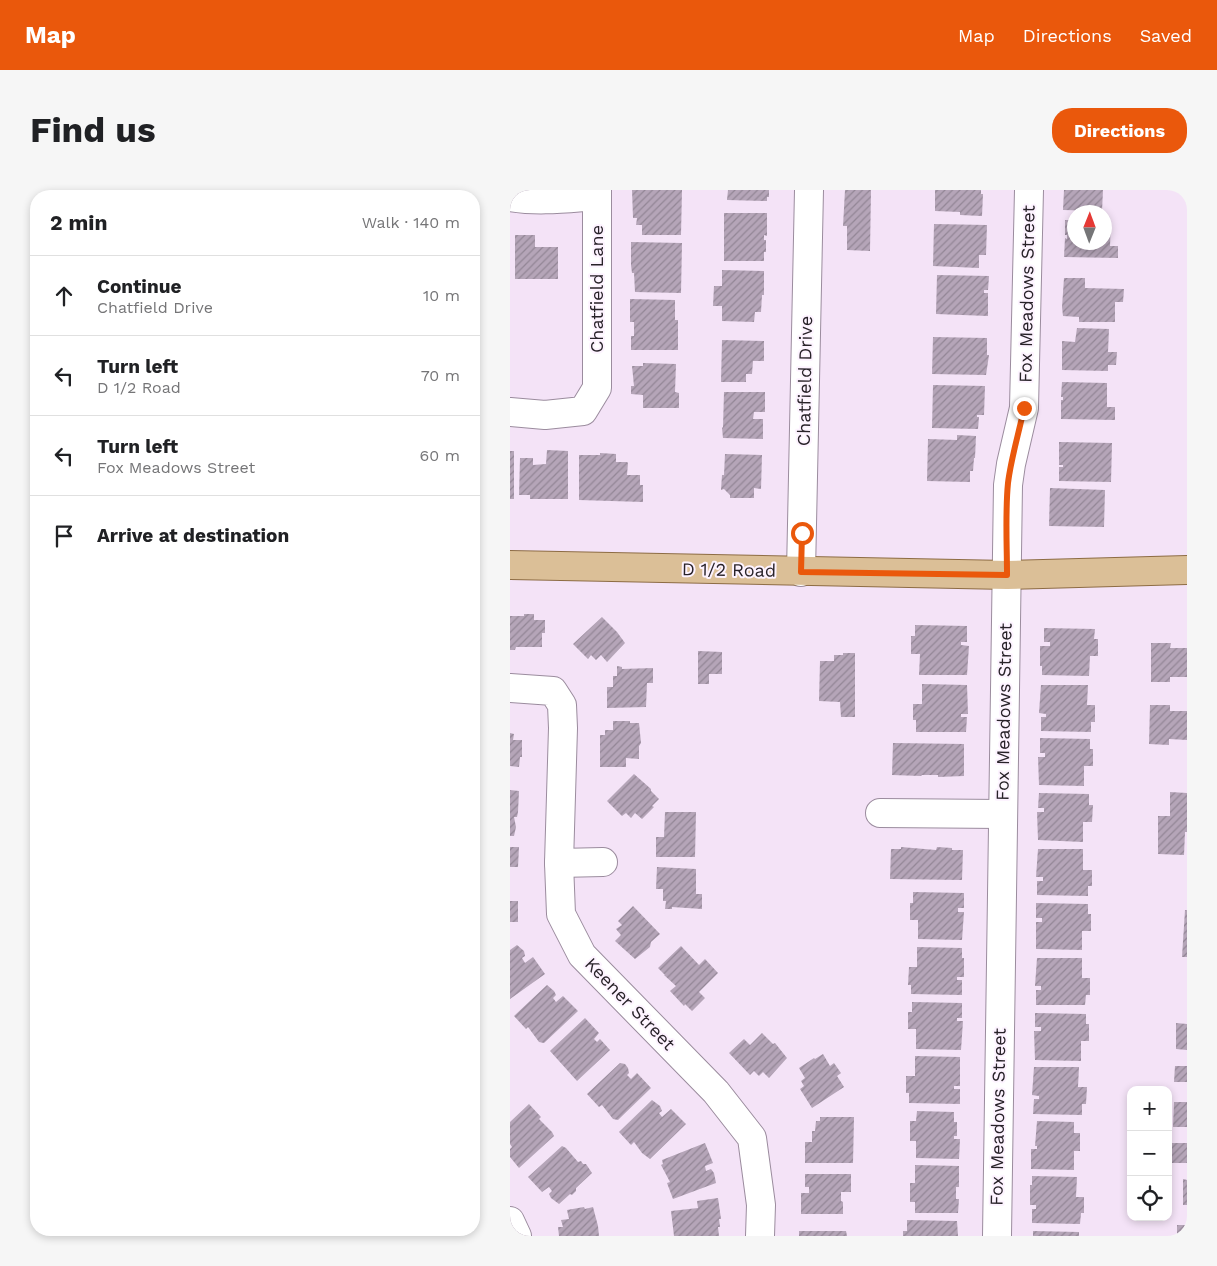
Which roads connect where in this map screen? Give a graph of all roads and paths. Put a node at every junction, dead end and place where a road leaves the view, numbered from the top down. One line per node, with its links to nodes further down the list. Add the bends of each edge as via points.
1 (809, 190): 8 (street, Chatfield Drive)
2 (1029, 190): 9 (street, Fox Meadows Street, via 1024,408 1008,485)
3 (597, 193): 4 (street, via 545,200); 5 (street, Chatfield Lane, via 597,388 583,410 545,415)
4 (510, 197)
5 (510, 412)
6 (510, 565): 8 (main road, D 1/2 Road)
7 (1187, 570): 9 (main road, D 1/2 Road)
8 (801, 572): 9 (main road, D 1/2 Road)
9 (1007, 575): 12 (street, Fox Meadows Street)
10 (510, 688): 14 (street, Keener Street, via 553,691 562,705)
11 (880, 813): 12 (street)
12 (1002, 814): 18 (street, Fox Meadows Street)
13 (603, 862): 14 (street)
14 (559, 863): 17 (street, Keener Street, via 561,914 582,955 716,1092 752,1138 761,1205)
15 (510, 1221): 16 (street)
16 (516, 1236)
17 (760, 1236)
18 (997, 1236)

